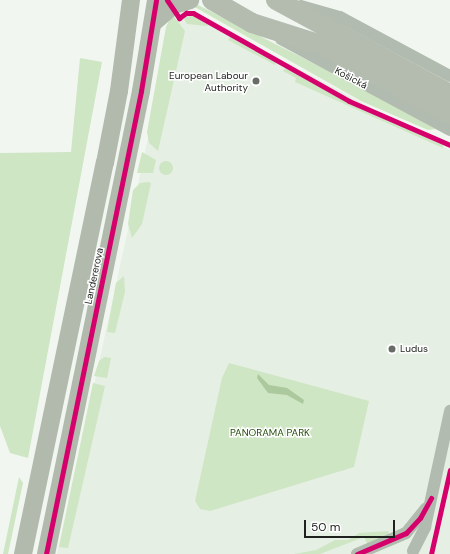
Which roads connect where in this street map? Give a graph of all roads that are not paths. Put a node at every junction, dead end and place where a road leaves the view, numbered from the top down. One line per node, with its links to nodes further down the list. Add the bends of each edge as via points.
1 (156, 0): 7 (street, Landererova)
2 (190, 0): 7 (street, via 174,5)
3 (276, 0): 10 (main road)
4 (282, 0): 9 (street, via 340,17)
5 (210, 1): 8 (main road, Košická)
6 (129, 2): 17 (street, Landererova, via 119,91 105,164)
7 (153, 23): 18 (street, Landererova)
8 (252, 23): 11 (main road, Košická, via 324,46); 12 (street, Košická)
9 (450, 76)
10 (450, 94)
11 (450, 114)
12 (450, 130)
13 (450, 411): 14 (street)
14 (431, 498): 15 (street, via 410,530); 16 (street, via 425,527)
15 (391, 541): 16 (street, via 405,544); 19 (street)
16 (414, 552)
17 (23, 554)
18 (46, 554)
19 (357, 554)

